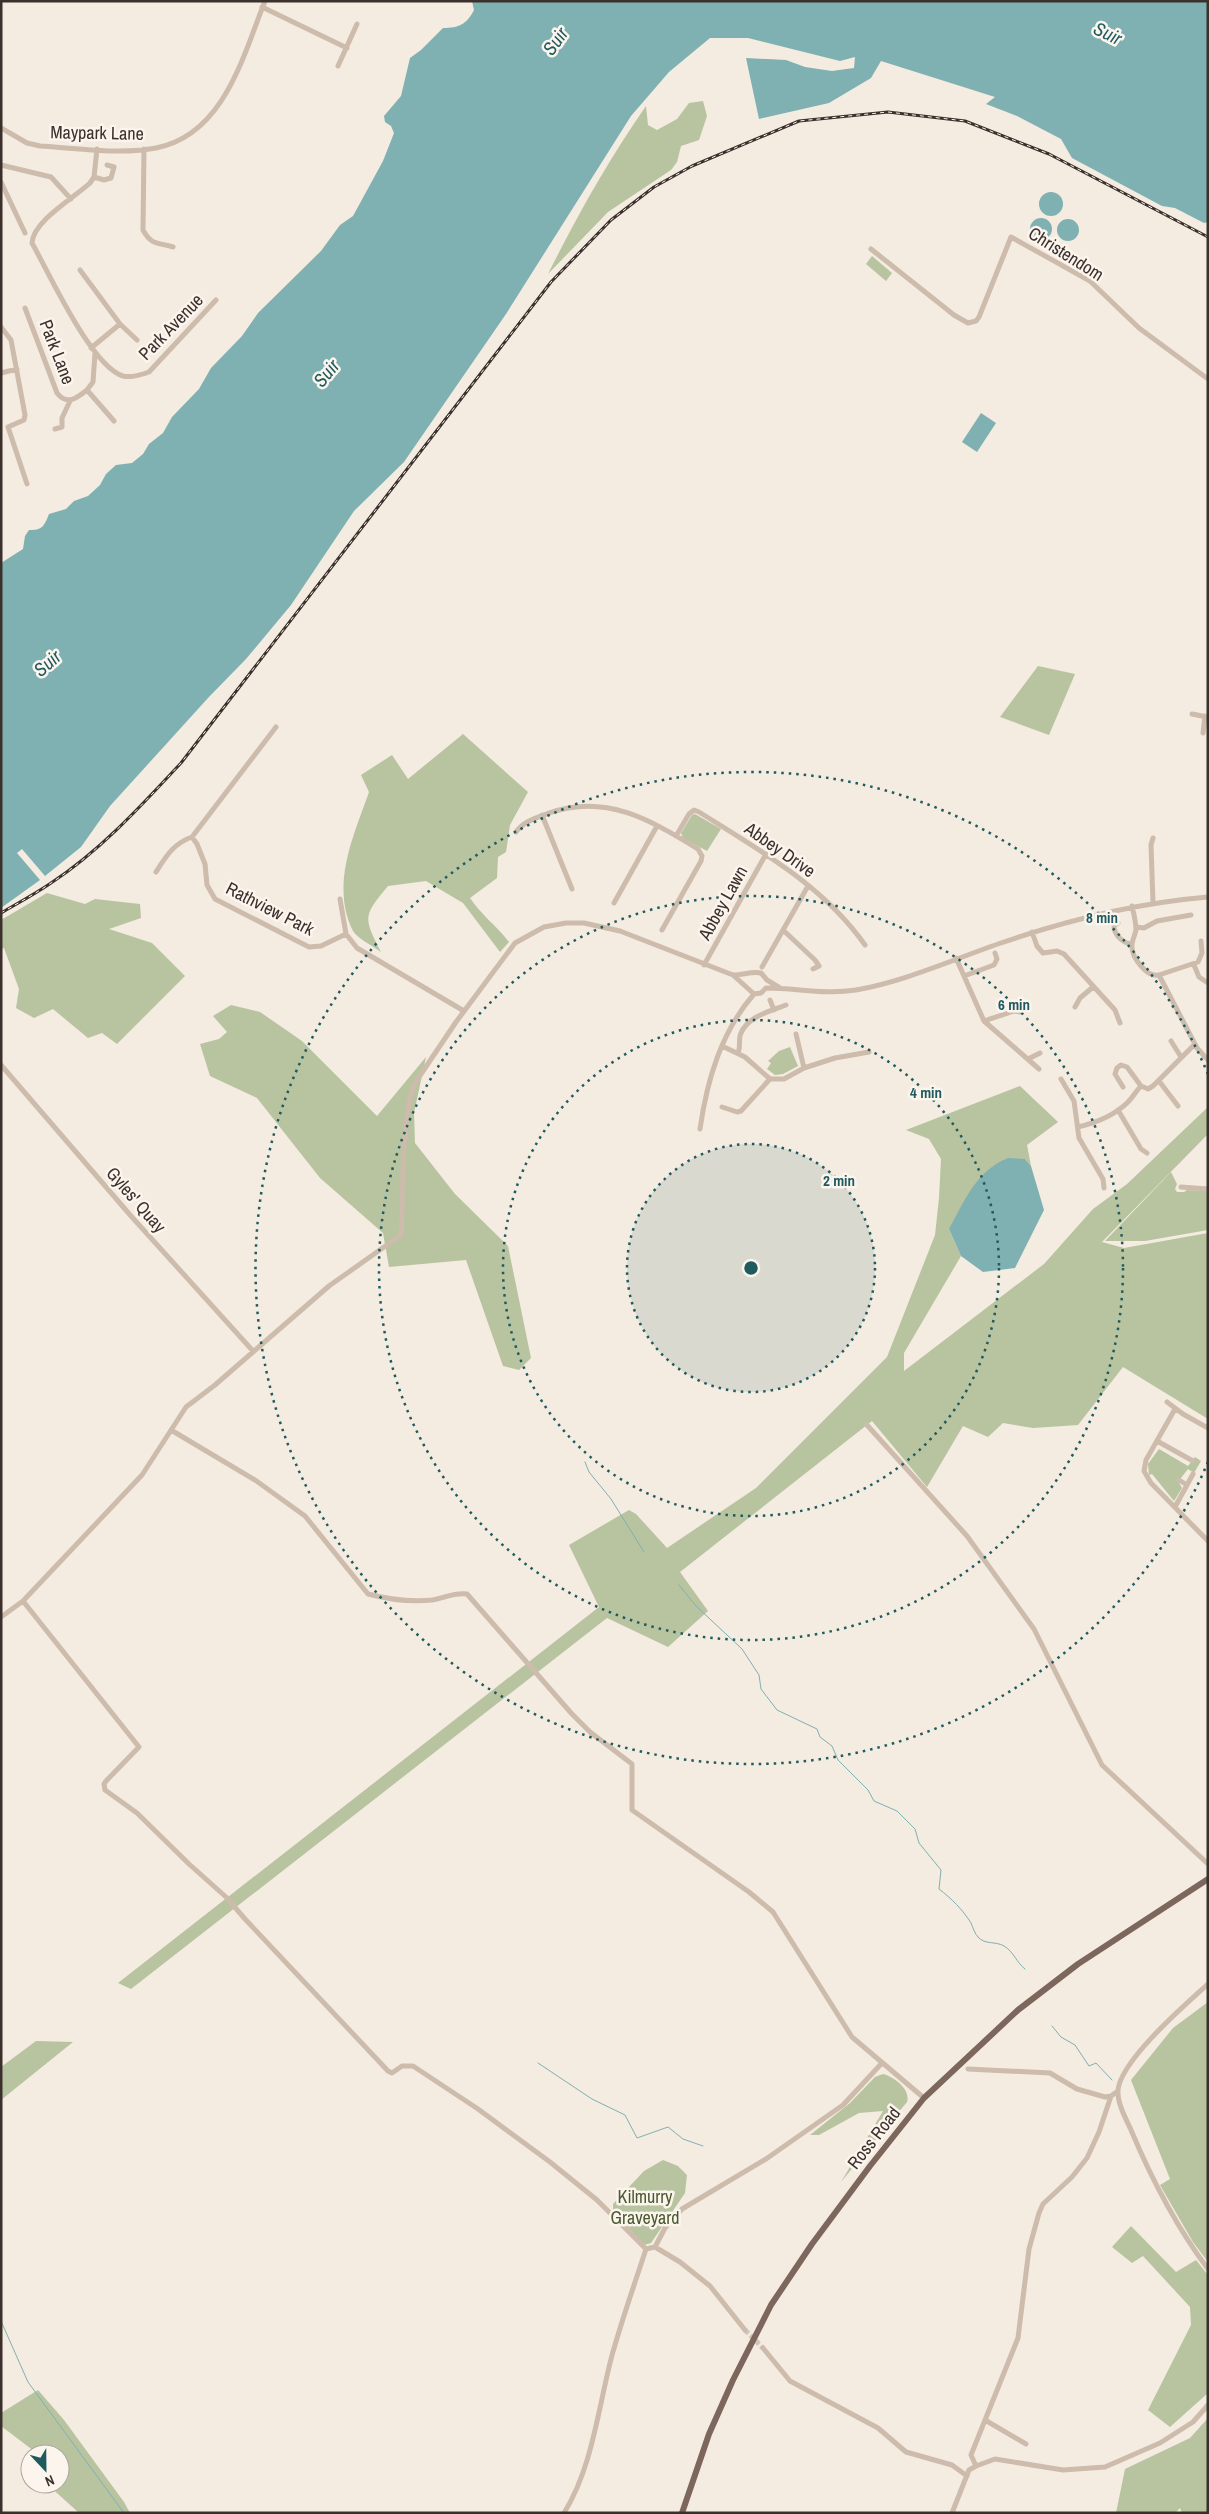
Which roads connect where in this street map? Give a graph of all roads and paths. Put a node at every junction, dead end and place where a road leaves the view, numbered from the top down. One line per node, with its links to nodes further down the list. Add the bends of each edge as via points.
1 (263, 4): 3 (street); 7 (street, Maypark Lane, via 227,94 217,109 179,139)
2 (357, 24): 3 (street)
3 (346, 48): 4 (street)
4 (338, 66)
5 (1, 128): 6 (street, Maypark Lane, via 33,145)
6 (97, 149): 7 (street, Maypark Lane); 10 (street)
7 (144, 149): 14 (street, via 143,230 154,243)
8 (1, 165): 12 (street, via 51,177)
9 (107, 165): 10 (street, via 114,167 110,178)
10 (94, 177): 12 (street)
11 (1, 182): 13 (street)
12 (71, 199): 22 (street, Park Avenue, via 36,230 32,243)
13 (25, 233)
14 (173, 246)
15 (872, 250): 25 (street, Christendom, via 954,315 968,322 979,317 1011,237 1090,281 1139,328)
16 (80, 270): 19 (street)
17 (216, 300): 22 (street, Park Avenue, via 149,372 124,376 116,373)
18 (25, 308): 27 (street, Park Lane, via 54,389 60,397)
19 (120, 324): 21 (street); 22 (street)
20 (1, 327): 23 (street, via 11,340)
21 (137, 340)
22 (93, 351): 26 (street, Park Lane, via 93,382)
23 (17, 369): 24 (street); 29 (street, via 25,415 24,420)
24 (1, 373)
25 (1208, 379)
26 (87, 390): 27 (street, Park Lane); 28 (street, Park Lane)
27 (70, 400): 31 (street, Park Lane, via 62,418 62,427)
28 (114, 422)
29 (8, 427): 30 (street); 32 (street)
30 (1, 429)
31 (56, 429)
32 (27, 484)
33 (1192, 714): 34 (street)
34 (1206, 717): 36 (street)
35 (276, 726): 41 (street)
36 (1203, 733)
37 (542, 815): 38 (street, via 569,807 603,806 626,811); 39 (street, via 526,822); 46 (street)
38 (657, 826): 40 (street); 49 (street)
39 (516, 832)
40 (676, 836): 43 (street, Abbey Drive, via 694,810); 55 (street, via 698,849 702,856)
41 (192, 837): 44 (street, via 182,840 167,854); 58 (street, Rathview Park, via 205,864 207,885 215,900 309,947 320,946)
42 (1153, 838): 50 (street)
43 (766, 854): 45 (street, Abbey Drive); 64 (street, Abbey Lawn)
44 (156, 872)
45 (808, 886): 56 (street); 61 (street, Abbey Drive, via 849,923)
46 (572, 889)
47 (1208, 897): 50 (street)
48 (340, 899): 58 (street, Rathview Park)
49 (614, 903)
50 (1153, 903): 51 (street)
51 (1132, 906): 54 (street); 57 (street)
52 (1191, 915): 54 (street)
53 (1118, 922): 60 (street, via 1114,926 1116,934)
54 (1136, 928): 60 (street)
55 (662, 930)
56 (783, 930): 66 (street); 67 (street, via 815,960 818,966)
57 (1032, 932): 63 (street); 75 (street, via 1043,953 1056,951 1064,954)
58 (346, 934): 83 (street, via 357,948)
59 (1201, 941): 65 (street, via 1201,957)
60 (1131, 944): 69 (street, via 1143,968 1152,975)
61 (865, 945)
62 (995, 953): 71 (street, via 994,965)
63 (956, 958): 71 (street); 77 (street, via 857,990 817,993)
64 (704, 965): 68 (street); 83 (street, via 620,932 566,922 544,927 515,943)
65 (1194, 965): 69 (street); 73 (street, via 1199,977)
66 (762, 967)
67 (813, 969)
68 (733, 975): 70 (street); 74 (street)
69 (1159, 975): 89 (street)
70 (748, 976): 72 (street, via 754,972 761,973); 74 (street)
71 (964, 976): 85 (street)
72 (767, 980): 76 (street); 77 (street)
73 (1208, 983)
74 (746, 984): 78 (street)
75 (1092, 987): 81 (street); 86 (street, via 1115,1010)
76 (766, 988): 77 (street); 78 (street, via 761,993)
77 (780, 988)
78 (751, 992): 90 (street)
79 (770, 1000): 82 (street)
80 (786, 1005): 82 (street)
81 (1075, 1007)
82 (774, 1010): 92 (street, via 745,1027 740,1034)
83 (464, 1011): 116 (street, via 415,1083 411,1094 406,1128 401,1235 329,1286)
84 (1020, 1012): 85 (street, via 1014,1010)
85 (984, 1021): 96 (street)
86 (1120, 1023)
87 (796, 1034): 100 (street)
88 (1171, 1041): 94 (street)
89 (1195, 1044): 94 (street); 97 (street)
90 (722, 1046): 92 (street); 111 (street, via 706,1090)
91 (869, 1052): 100 (street)
92 (738, 1053): 102 (street)
93 (1040, 1053): 96 (street)
94 (1181, 1056): 104 (street)
95 (1120, 1059): 99 (street)
96 (1028, 1060): 101 (street)
97 (1208, 1060)
98 (1, 1066): 116 (street, Gyles' Quay)
99 (1127, 1067): 105 (street); 106 (street, via 1121,1065 1115,1071)
100 (804, 1068): 102 (street, via 784,1079)
101 (1039, 1069)
102 (768, 1077): 108 (street, via 741,1111)
103 (1061, 1079): 110 (street, via 1074,1101)
104 (1159, 1082): 105 (street, via 1148,1089); 107 (street)
105 (1141, 1086): 109 (street)
106 (1123, 1087)
107 (1178, 1106)
108 (722, 1107)
109 (1118, 1110): 110 (street, via 1094,1123); 112 (street)
110 (1078, 1127): 114 (street, via 1079,1138 1103,1179)
111 (700, 1129)
112 (1147, 1153)
113 (1181, 1187): 115 (street)
114 (1104, 1188)
115 (1208, 1189)
116 (253, 1351): 121 (street, via 186,1406)
117 (1167, 1402): 118 (street)
118 (1175, 1409): 120 (street); 122 (street)
119 (867, 1425): 131 (street, via 967,1536 1034,1629 1102,1765)
120 (1208, 1428)
121 (171, 1430): 129 (street, via 142,1475); 134 (street, via 255,1480 305,1516 368,1594 426,1600 467,1594 587,1730 632,1764 632,1810 774,1912 852,2037)
122 (1157, 1441): 123 (street); 127 (street, via 1146,1460 1144,1471 1151,1483)
123 (1193, 1461)
124 (1193, 1474): 126 (street)
125 (1179, 1480): 126 (street)
126 (1187, 1485): 127 (street)
127 (1175, 1507): 128 (street)
128 (1208, 1541)
129 (23, 1602): 130 (street); 140 (street, via 139,1747 106,1781 105,1790 137,1813 226,1897 388,2071 392,2074 402,2066 413,2066 462,2097 597,2200)
130 (1, 1617)
131 (1208, 1864)
132 (1208, 1879): 138 (main road, Ross Road, via 1078,1964 1018,2010)
133 (1208, 1984): 136 (street, via 1142,2049 1122,2077)
134 (882, 2063): 138 (street); 139 (street, via 836,2110 766,2159 682,2209 665,2228)
135 (968, 2069): 137 (street, via 1050,2072 1077,2089)
136 (1118, 2091): 137 (street); 141 (street, via 1125,2116 1156,2188 1188,2243)
137 (1111, 2096): 145 (street, via 1100,2132 1087,2158 1043,2204 1039,2213 1029,2249 1018,2338)
138 (924, 2098): 150 (main road, Ross Road, via 812,2244 771,2305 709,2434)
139 (655, 2247): 140 (street); 142 (street, via 710,2286)
140 (646, 2249): 149 (street, via 611,2358 594,2432)
141 (1208, 2269)
142 (746, 2330)
143 (763, 2348): 148 (street, via 790,2381 878,2428 906,2452 952,2465)
144 (1208, 2404): 147 (street, via 1193,2422 1160,2443 1105,2467 1063,2470 995,2458)
145 (984, 2420): 146 (street); 147 (street, via 972,2455)
146 (1026, 2444)
147 (976, 2466): 148 (street, via 969,2470)
148 (967, 2476): 151 (street)
149 (564, 2513)
150 (682, 2513)
151 (952, 2513)

